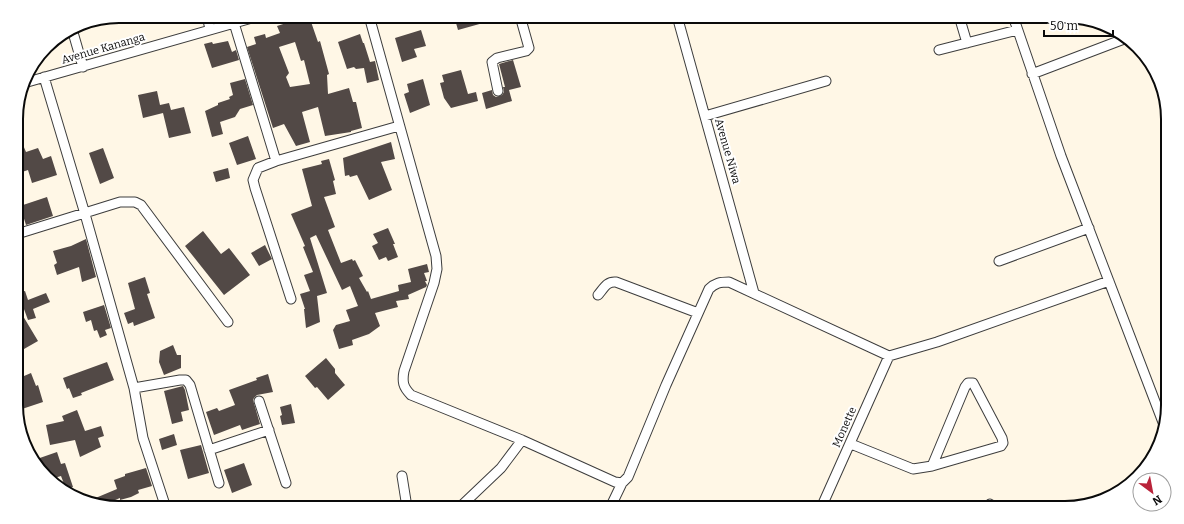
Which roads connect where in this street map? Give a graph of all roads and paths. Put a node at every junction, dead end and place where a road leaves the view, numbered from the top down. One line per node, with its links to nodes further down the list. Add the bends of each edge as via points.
1 (209, 23): 8 (street)
2 (234, 23): 8 (street, Avenue Kananga); 22 (street)
3 (371, 23): 21 (street)
4 (522, 23): 19 (street, via 529,48 494,59 491,64)
5 (679, 23): 20 (street, Avenue Niwa)
6 (961, 23): 12 (street)
7 (1015, 23): 9 (street)
8 (210, 29): 14 (street, Avenue Kananga)
9 (1017, 30): 12 (street); 15 (street)
10 (74, 34): 14 (street)
11 (1120, 40): 15 (street)
12 (966, 43): 13 (street)
13 (939, 50)
14 (83, 67): 16 (street, Avenue Kananga)
15 (1032, 74): 24 (street)
16 (44, 77): 17 (street, Avenue Kananga); 23 (street)
17 (30, 81)
18 (826, 81): 20 (street)
19 (498, 91)
20 (705, 116): 28 (street, Avenue Niwa)
21 (399, 126): 22 (street); 38 (street, via 436,256 437,269 404,371 402,380 405,388 411,395)
22 (276, 161): 30 (street, via 258,168 253,180)
23 (85, 214): 25 (street); 32 (street, via 120,202 135,202 141,206); 34 (street)
24 (1089, 228): 26 (street); 27 (street)
25 (23, 232)
26 (999, 261)
27 (1110, 281): 33 (street, via 937,342); 36 (street)
28 (754, 293): 31 (street, via 728,282 719,282 709,289); 33 (street)
29 (598, 295): 31 (street, via 611,281)
30 (291, 299)
31 (698, 313): 43 (street, via 628,477)
32 (228, 322)
33 (889, 356): 39 (street, Monette)
34 (134, 388): 40 (street, via 186,380 190,385); 46 (street, via 143,438)
35 (259, 401): 37 (street)
36 (1160, 415)
37 (269, 430): 40 (street); 45 (street)
38 (522, 440): 43 (street, via 615,482); 48 (street, via 501,468)
39 (851, 444): 41 (street, via 908,468); 50 (street, Monette)
40 (209, 450): 44 (street)
41 (932, 466): 41 (street, via 965,387 968,383 973,383 1003,443 996,449)
42 (402, 476): 47 (street)
43 (622, 482): 49 (street)
44 (219, 483)
45 (286, 483)
46 (164, 501)
47 (406, 501)
48 (466, 501)
49 (613, 501)
50 (824, 501)

